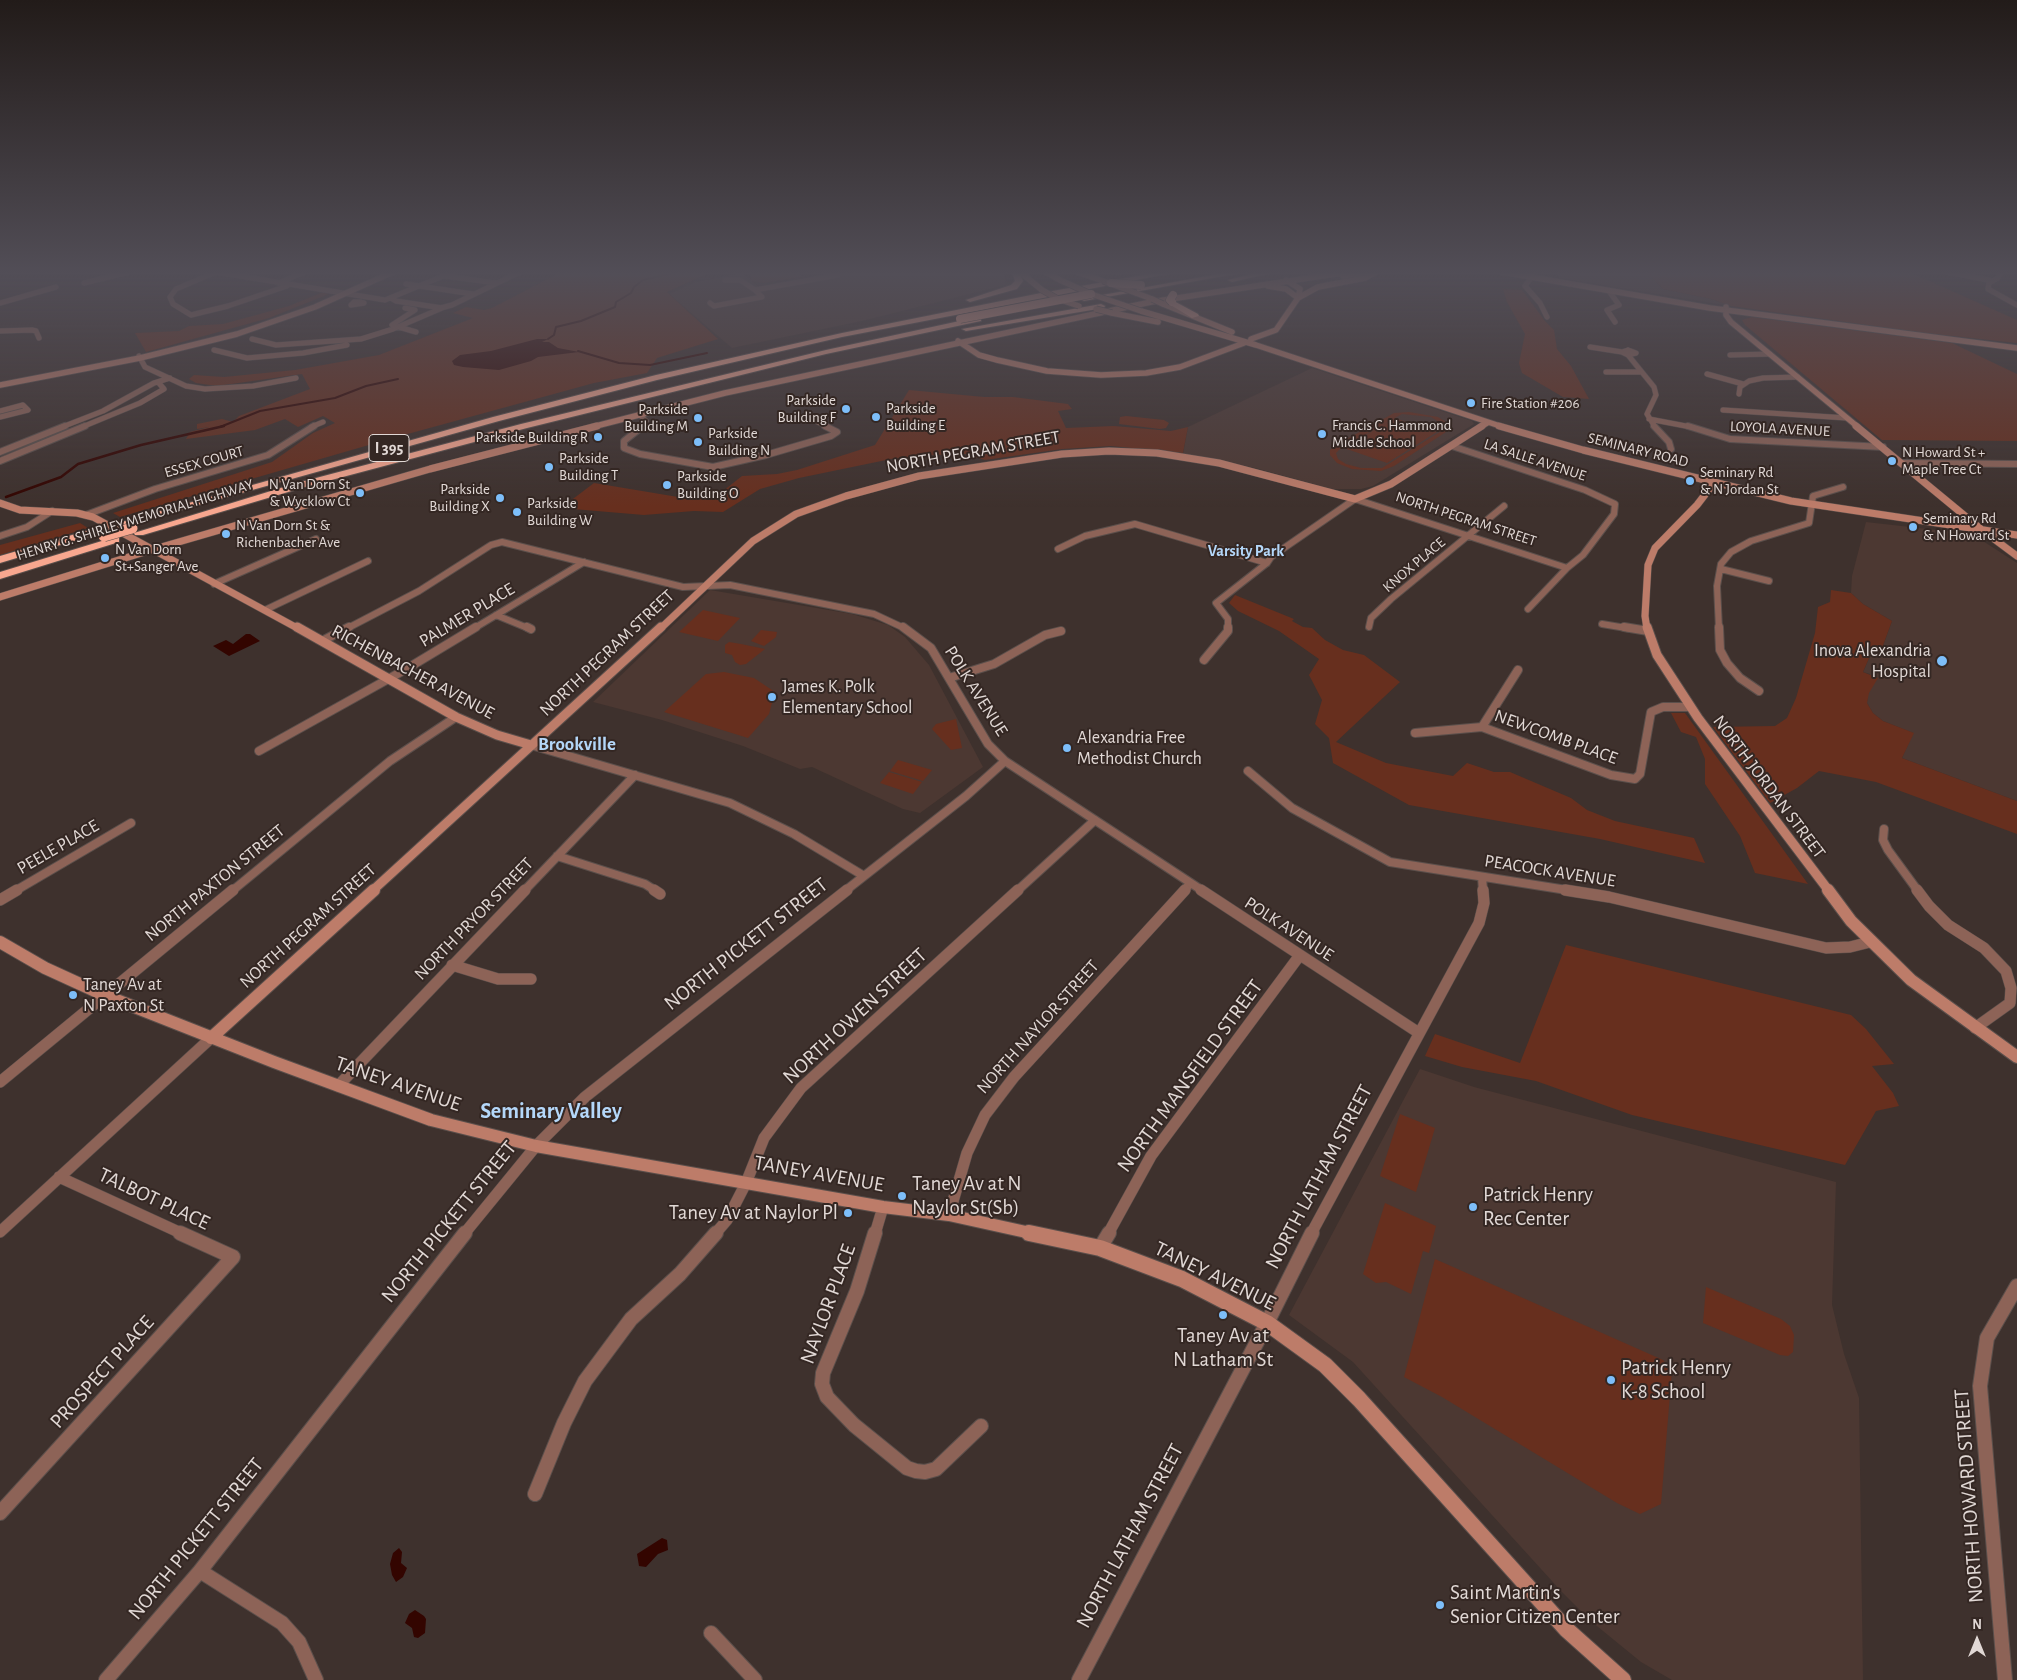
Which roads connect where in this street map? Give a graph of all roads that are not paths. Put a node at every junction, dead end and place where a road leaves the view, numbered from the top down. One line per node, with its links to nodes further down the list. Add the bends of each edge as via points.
1 (167, 350): 20 (main road)
2 (216, 350): 3 (street, via 246,358)
3 (317, 350)
4 (768, 350): 27 (highway)
5 (775, 350): 27 (highway, HENRY G. SHIRLEY MEMORIAL HIGHWAY / I 395)
6 (798, 350): 42 (highway)
7 (816, 350): 42 (highway, bridge)
8 (838, 350): 30 (highway, HENRY G. SHIRLEY MEMORIAL HIGHWAY / I 395)
9 (853, 350): 30 (highway)
10 (915, 350): 35 (main road)
11 (972, 350): 12 (main road, via 997,360 1058,372 1101,375 1176,368)
12 (1225, 350)
13 (1278, 350): 41 (main road, SEMINARY ROAD)
14 (1612, 350): 15 (street)
15 (1627, 350)
16 (1629, 350): 22 (street, via 1636,354 1628,355 1628,358)
17 (1766, 350): 18 (main road)
18 (1770, 354): 19 (street); 24 (main road)
19 (1730, 355)
20 (139, 357): 25 (street, via 151,370); 29 (main road)
21 (1606, 372): 22 (street)
22 (1641, 372): 39 (street, via 1655,390 1647,412)
23 (1707, 374): 31 (street)
24 (1798, 377): 31 (street, via 1763,378); 38 (main road)
25 (170, 378): 26 (street, via 195,388 220,390); 28 (street)
26 (296, 378)
27 (656, 378): 61 (highway, HENRY G. SHIRLEY MEMORIAL HIGHWAY / I 395, via 486,421)
28 (158, 382): 46 (street, via 103,411); 47 (street, via 164,389 140,403)
29 (0, 383)
30 (693, 384): 61 (highway, HENRY G. SHIRLEY MEMORIAL HIGHWAY / I 395)
31 (1743, 384): 32 (street)
32 (1739, 394)
33 (1723, 410): 38 (street)
34 (0, 411): 37 (street, via 23,405 28,410)
35 (639, 414): 36 (street, via 645,424 624,441 626,450 713,467 766,455 838,432 810,418); 69 (main road, via 430,469)
36 (796, 416)
37 (0, 417)
38 (1847, 418): 44 (main road)
39 (1649, 419): 44 (street, LOYOLA AVENUE, via 1685,425 1730,439); 45 (street, via 1669,442)
40 (323, 422): 59 (street, ESSEX COURT, via 268,455 155,489)
41 (1487, 423): 43 (main road); 50 (main road, SEMINARY ROAD)
42 (433, 442): 61 (highway)
43 (1452, 446): 52 (main road, via 1392,484); 53 (street, LA SALLE AVENUE)
44 (1882, 447): 48 (main road)
45 (1671, 449)
46 (0, 452)
47 (0, 462)
48 (1901, 462): 49 (street); 57 (main road)
49 (2017, 464)
50 (1714, 483): 55 (main road, SEMINARY ROAD); 90 (main road, NORTH JORDAN STREET, via 1664,537 1651,556 1645,578)
51 (1844, 487): 55 (street, via 1813,496)
52 (1355, 499): 66 (street, NORTH PEGRAM STREET); 74 (street, via 1291,542); 81 (main road, NORTH PEGRAM STREET, via 1219,463 1132,451 1079,452 945,471 890,483 796,514 753,541)
53 (1609, 500): 76 (street, via 1616,508 1614,514 1584,555)
54 (0, 503): 58 (main road, RICHENBACHER AVENUE, via 20,510)
55 (1811, 505): 60 (main road, SEMINARY ROAD); 77 (street, via 1809,523 1744,544 1725,558)
56 (1504, 506): 66 (street, KNOX PLACE)
57 (1954, 507): 60 (main road, via 1956,517 1949,521); 62 (main road)
58 (52, 511): 59 (main road, RICHENBACHER AVENUE); 64 (street, via 27,527)
59 (86, 515): 69 (main road, RICHENBACHER AVENUE)
60 (1898, 519): 62 (main road, SEMINARY ROAD)
61 (131, 528): 65 (highway, HENRY G. SHIRLEY MEMORIAL HIGHWAY / I 395); 65 (highway, HENRY G. SHIRLEY MEMORIAL HIGHWAY / I 395)
62 (1982, 530): 63 (main road, SEMINARY ROAD); 70 (main road)
63 (2017, 535)
64 (0, 536)
65 (105, 536): 71 (highway, HENRY G. SHIRLEY MEMORIAL HIGHWAY / I 395); 75 (highway); 78 (highway, HENRY G. SHIRLEY MEMORIAL HIGHWAY / I 395)
66 (1468, 536): 76 (street, NORTH PEGRAM STREET); 87 (street, KNOX PLACE, via 1371,618)
67 (316, 539): 80 (street)
68 (1058, 549): 74 (street, via 1092,534 1135,524)
69 (151, 550): 80 (main road, RICHENBACHER AVENUE); 82 (main road)
70 (2017, 556)
71 (0, 560)
72 (368, 561): 84 (street)
73 (584, 562): 81 (street, POLK AVENUE, via 671,585); 85 (street, PALMER PLACE); 91 (street, POLK AVENUE, via 500,542 419,591)
74 (1267, 563): 92 (street, via 1216,603 1228,619 1228,631)
75 (0, 567)
76 (1567, 568): 83 (street)
77 (1721, 569): 79 (street); 96 (street, via 1717,586 1720,650 1740,678)
78 (0, 576)
79 (1769, 581)
80 (214, 584): 84 (main road, RICHENBACHER AVENUE)
81 (703, 587): 94 (street, POLK AVENUE, via 730,585 874,614 899,624 920,638 938,658); 101 (main road, NORTH PEGRAM STREET)
82 (0, 597)
83 (1528, 609)
84 (265, 610): 91 (main road, RICHENBACHER AVENUE)
85 (496, 615): 88 (street); 95 (street, PALMER PLACE)
86 (1602, 624): 90 (street)
87 (1369, 627)
88 (531, 629)
89 (1061, 631): 94 (street, via 1045,634 994,664)
90 (1648, 631): 97 (main road, NORTH JORDAN STREET, via 1657,655)
91 (322, 641): 95 (main road, RICHENBACHER AVENUE)
92 (1204, 660)
93 (1518, 670): 99 (street)
94 (949, 678): 103 (street, POLK AVENUE, via 984,739)
95 (389, 679): 98 (main road, RICHENBACHER AVENUE); 102 (street, PALMER PLACE)
96 (1760, 691)
97 (1690, 707): 99 (street, NEWCOMB PLACE, via 1663,707 1651,712 1640,774 1635,779 1625,779); 116 (main road, NORTH JORDAN STREET, via 1834,902)
98 (456, 717): 101 (main road, RICHENBACHER AVENUE, via 497,735); 120 (street, NORTH PAXTON STREET, via 390,761)
99 (1482, 727): 100 (street, NEWCOMB PLACE)
100 (1415, 733)
101 (531, 745): 105 (street, RICHENBACHER AVENUE); 123 (main road, NORTH PEGRAM STREET)
102 (259, 751)
103 (1005, 761): 106 (street, POLK AVENUE); 110 (street, NORTH PICKETT STREET)
104 (1248, 770): 111 (street, PEACOCK AVENUE, via 1292,808 1382,859)
105 (635, 775): 109 (street, NORTH PRYOR STREET); 110 (street, RICHENBACHER AVENUE, via 730,802 794,834)
106 (1095, 820): 112 (street, POLK AVENUE); 129 (street, NORTH OWEN STREET, via 801,1088 764,1138)
107 (132, 823): 114 (street, PEELE PLACE)
108 (1884, 829): 121 (street, via 1883,840 1888,850 1928,906 1948,925 1984,948 2006,971 2011,988 2010,1002)
109 (557, 856): 113 (street, via 645,884); 118 (street, NORTH PRYOR STREET)
110 (864, 876): 127 (street, NORTH PICKETT STREET, via 585,1097)
111 (1482, 877): 116 (street, PEACOCK AVENUE, via 1609,896 1826,948); 122 (street, NORTH LATHAM STREET, via 1484,903 1479,923)
112 (1190, 884): 117 (street, POLK AVENUE); 131 (street, NORTH NAYLOR STREET, via 1014,1076 985,1114 967,1154)
113 (660, 894)
114 (0, 900)
115 (0, 942): 120 (main road, TANEY AVENUE, via 45,968)
116 (1870, 942): 121 (main road, NORTH JORDAN STREET, via 1911,980)
117 (1300, 955): 122 (street, POLK AVENUE); 133 (street, NORTH MANSFIELD STREET, via 1151,1156)
118 (452, 965): 119 (street, via 498,979); 126 (street, NORTH PRYOR STREET)
119 (531, 979)
120 (104, 995): 123 (main road, TANEY AVENUE); 125 (street, NORTH PAXTON STREET)
121 (1975, 1028): 124 (main road, NORTH JORDAN STREET)
122 (1419, 1033): 136 (street, NORTH LATHAM STREET, via 1330,1196)
123 (211, 1038): 126 (main road, TANEY AVENUE); 128 (street, NORTH PEGRAM STREET)
124 (2017, 1057)
125 (0, 1082)
126 (338, 1086): 127 (main road, TANEY AVENUE, via 431,1120)
127 (536, 1146): 129 (main road, TANEY AVENUE); 140 (street, NORTH PICKETT STREET, via 434,1269)
128 (59, 1177): 132 (street, NORTH PEGRAM STREET); 134 (street, TALBOT PLACE)
129 (746, 1183): 130 (main road, TANEY AVENUE); 138 (street, NORTH OWEN STREET, via 727,1220 714,1236 680,1274 631,1320 585,1381)
130 (883, 1207): 131 (main road, TANEY AVENUE); 137 (street, NAYLOR PLACE, via 857,1291 823,1373 826,1397 854,1426 907,1468 916,1471 936,1469)
131 (949, 1215): 133 (main road, TANEY AVENUE)
132 (0, 1232)
133 (1100, 1248): 136 (main road, TANEY AVENUE, via 1182,1279)
134 (233, 1257): 139 (street, PROSPECT PLACE)
135 (2017, 1286): 147 (street, NORTH HOWARD STREET, via 1987,1338 1980,1386)
136 (1267, 1323): 142 (street, NORTH LATHAM STREET); 146 (main road, TANEY AVENUE, via 1332,1372 1566,1629)
137 (981, 1426)
138 (535, 1494)
139 (0, 1513)
140 (200, 1571): 143 (street, NORTH PICKETT STREET); 144 (street, via 282,1623 299,1642)
141 (711, 1632): 145 (street)
142 (1082, 1679)
143 (106, 1680)
144 (316, 1680)
145 (755, 1680)
146 (1624, 1680)
147 (2005, 1680)

